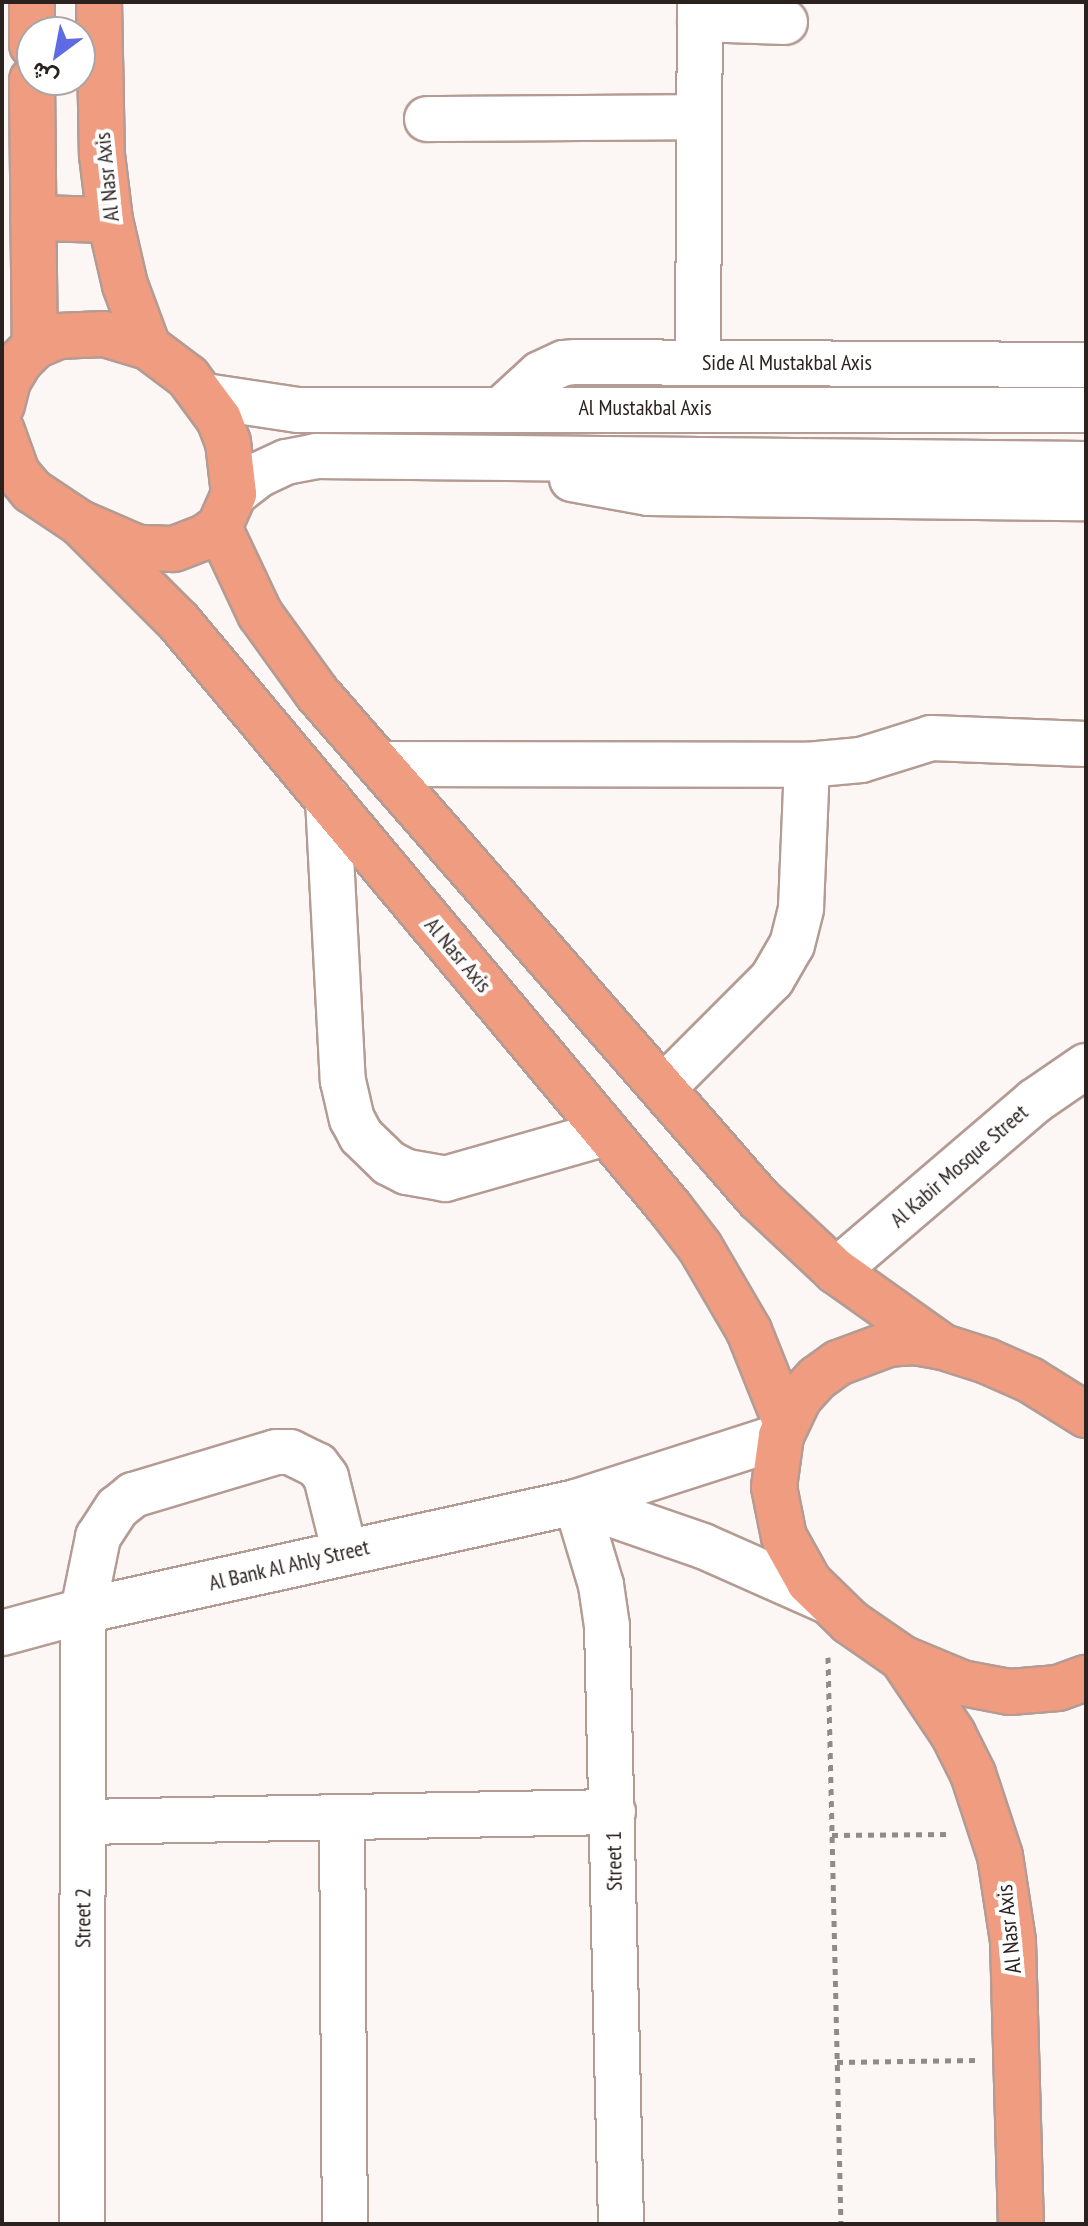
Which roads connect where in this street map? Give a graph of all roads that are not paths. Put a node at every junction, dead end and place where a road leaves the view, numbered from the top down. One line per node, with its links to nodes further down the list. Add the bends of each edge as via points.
1 (99, 2): 8 (highway, Al Nasr Axis, via 102,155)
2 (700, 10): 3 (street); 5 (street)
3 (785, 22)
4 (32, 96): 7 (highway)
5 (699, 117): 6 (street); 11 (street)
6 (427, 119)
7 (33, 218): 8 (highway); 10 (highway)
8 (110, 220): 9 (highway, Al Nasr Axis, via 125,285)
9 (148, 347): 10 (highway, via 81,333 58,336); 13 (highway)
10 (19, 359): 14 (highway)
11 (698, 363): 12 (street, Side Al Mustakbal Axis); 15 (street, Side Al Mustakbal Axis, via 564,363 540,374)
12 (1086, 365)
13 (205, 396): 15 (street, Al Mustakbal Axis, via 298,410); 22 (highway, via 228,442)
14 (2, 405)
15 (503, 408): 16 (street, Al Mustakbal Axis)
16 (1086, 410)
17 (2, 431): 20 (highway)
18 (1086, 464): 19 (street)
19 (1028, 481): 21 (street); 22 (street, via 513,458 316,456 258,475)
20 (17, 486): 23 (highway)
21 (1086, 498)
22 (226, 510): 23 (highway, via 185,545 156,550 138,548); 25 (highway, via 249,593 287,655)
23 (80, 523): 27 (highway, Al Nasr Axis, via 179,622)
24 (1086, 744): 26 (street, via 931,738 861,760)
25 (379, 764): 26 (street); 29 (highway)
26 (807, 765): 29 (street, via 801,908 792,945 772,979)
27 (328, 799): 30 (highway, Al Nasr Axis); 30 (street, via 343,1081 361,1136 389,1163 445,1179)
28 (1086, 1066): 31 (street, Al Kabir Mosque Street, via 1035,1101)
29 (663, 1088): 31 (highway, via 759,1199)
30 (607, 1133): 34 (highway, Al Nasr Axis, via 685,1228 726,1288 749,1331)
31 (836, 1271): 32 (highway)
32 (943, 1347): 33 (highway, via 1030,1380); 34 (highway, via 916,1342 863,1351 817,1378)
33 (1086, 1415)
34 (783, 1429): 35 (street, Al Bank Al Ahly Street); 37 (highway, via 774,1487 784,1537 795,1561)
35 (576, 1502): 36 (street, Al Bank Al Ahly Street); 37 (street, via 703,1546); 42 (street, Street 1, via 601,1585 607,1626)
36 (345, 1553): 38 (street, Al Bank Al Ahly Street); 38 (street, Street 2, via 326,1477 305,1457 276,1452 133,1495 117,1508 98,1537)
37 (827, 1601): 40 (highway)
38 (83, 1611): 39 (street, Al Bank Al Ahly Street); 44 (street, Street 2)
39 (2, 1633)
40 (902, 1658): 41 (highway, via 962,1683 1010,1692 1058,1688); 48 (highway, Al Nasr Axis, via 973,1774 1009,1897)
41 (1086, 1678)
42 (613, 1812): 43 (street); 47 (street, Street 1)
43 (342, 1817): 44 (street); 46 (street)
44 (83, 1822): 45 (street, Street 2)
45 (82, 2224)
46 (345, 2224)
47 (621, 2224)
48 (1021, 2224)

